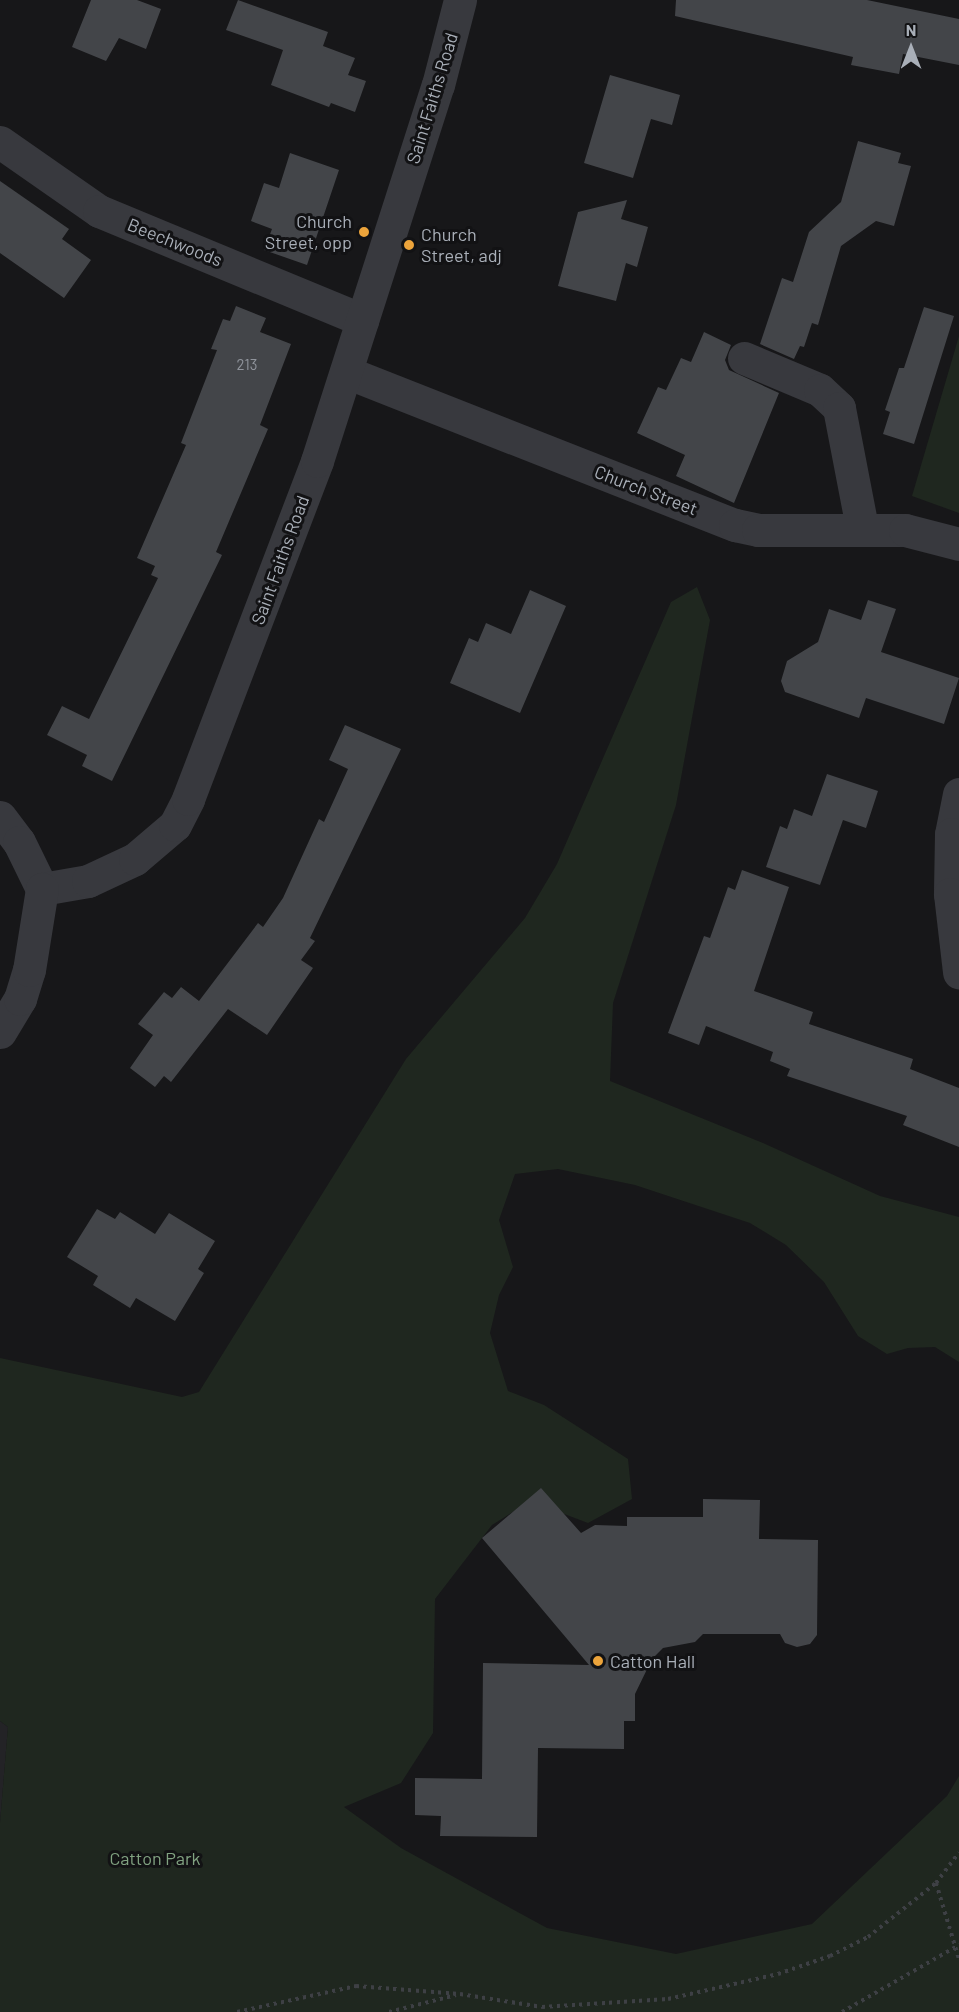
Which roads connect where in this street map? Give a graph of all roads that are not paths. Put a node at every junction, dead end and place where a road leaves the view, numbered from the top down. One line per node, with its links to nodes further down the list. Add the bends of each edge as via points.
1 (460, 0): 3 (street, Saint Faiths Road, via 438,85)
2 (0, 142): 3 (street, Beechwoods, via 99,211)
3 (362, 320): 5 (street, Saint Faiths Road)
4 (744, 358): 6 (street, via 820,390 839,408)
5 (346, 372): 6 (street, Church Street, via 735,525 758,530); 10 (street, Saint Faiths Road, via 255,629 175,825 135,860 88,881)
6 (862, 527): 7 (street, Church Street, via 905,530)
7 (959, 544)
8 (959, 794): 11 (street, via 951,834 950,894)
9 (0, 817): 10 (street, via 19,842)
10 (42, 889): 12 (street, via 29,970 20,999)
11 (959, 972)
12 (0, 1032)

